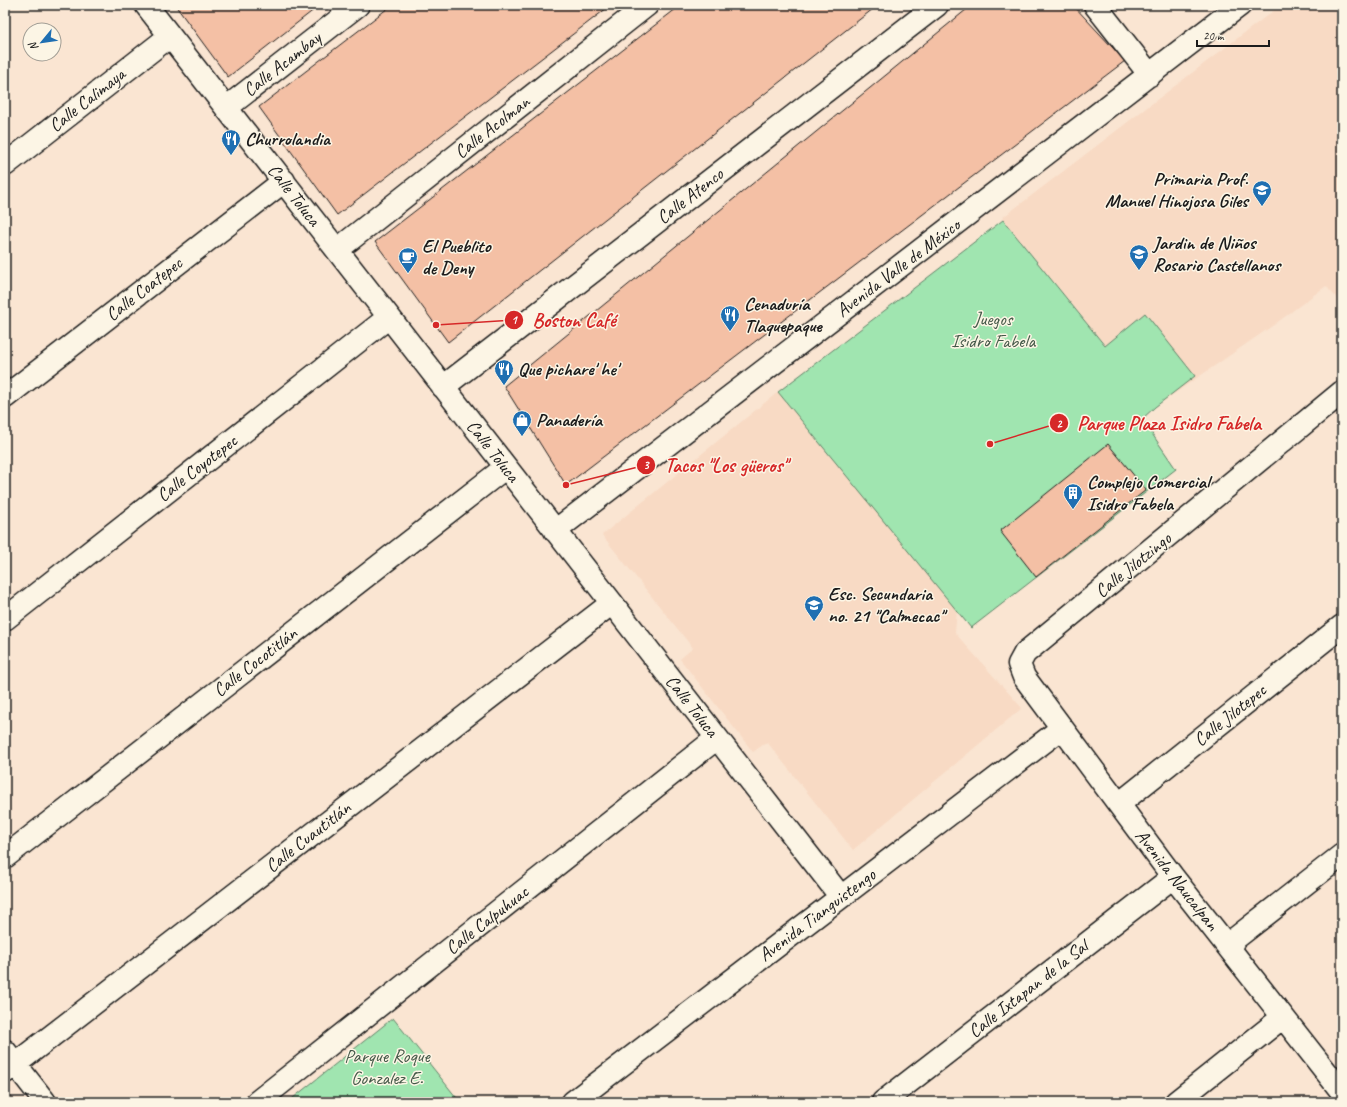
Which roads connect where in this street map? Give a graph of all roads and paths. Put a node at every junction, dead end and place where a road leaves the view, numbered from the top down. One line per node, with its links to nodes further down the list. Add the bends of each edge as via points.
1 (146, 5): 7 (street, Calle Toluca)
2 (358, 5): 9 (street, Calle Acambay)
3 (647, 5): 12 (street, Calle Acolman)
4 (937, 5): 14 (street, Calle Atenco)
5 (1095, 5): 8 (street)
6 (1240, 5): 8 (street, Avenida Valle de México)
7 (170, 36): 9 (street, Calle Toluca); 10 (street, Calle Calimaya)
8 (1150, 75): 18 (street, Avenida Valle de México)
9 (226, 108): 11 (street, Calle Toluca)
10 (5, 165)
11 (284, 181): 12 (street, Calle Toluca); 16 (street, Calle Coatepec)
12 (337, 250): 13 (street, Calle Toluca)
13 (389, 317): 14 (street, Calle Toluca); 20 (street, Calle Coyotepec)
14 (443, 387): 17 (street, Calle Toluca)
15 (1342, 392): 22 (street, Calle Jilotzingo, via 1025,654)
16 (5, 397)
17 (506, 467): 18 (street, Calle Toluca); 27 (street, Calle Cocotitlán)
18 (555, 531): 19 (street, Calle Toluca)
19 (612, 603): 24 (street, Calle Toluca); 32 (street, Calle Cuautitlán)
20 (5, 619)
21 (1342, 626): 25 (street, Calle Jilotepec)
22 (1019, 664): 23 (street, Avenida Naucalpan, via 1024,677)
23 (1062, 728): 25 (street, Avenida Naucalpan); 29 (street, Avenida Tianguistengo)
24 (717, 738): 29 (street, Calle Toluca); 35 (street, Calle Calpuhuac)
25 (1119, 804): 28 (street, Avenida Naucalpan)
26 (1342, 855): 30 (street)
27 (5, 857)
28 (1173, 876): 30 (street, Avenida Naucalpan); 37 (street, Calle Ixtapan de la Sal)
29 (841, 897): 36 (street, Avenida Tianguistengo)
30 (1227, 945): 31 (street, Avenida Naucalpan)
31 (1284, 1017): 33 (street, Avenida Naucalpan); 38 (street)
32 (8, 1062): 34 (street)
33 (1340, 1083)
34 (45, 1102)
35 (257, 1102)
36 (572, 1102)
37 (883, 1102)
38 (1176, 1102)

